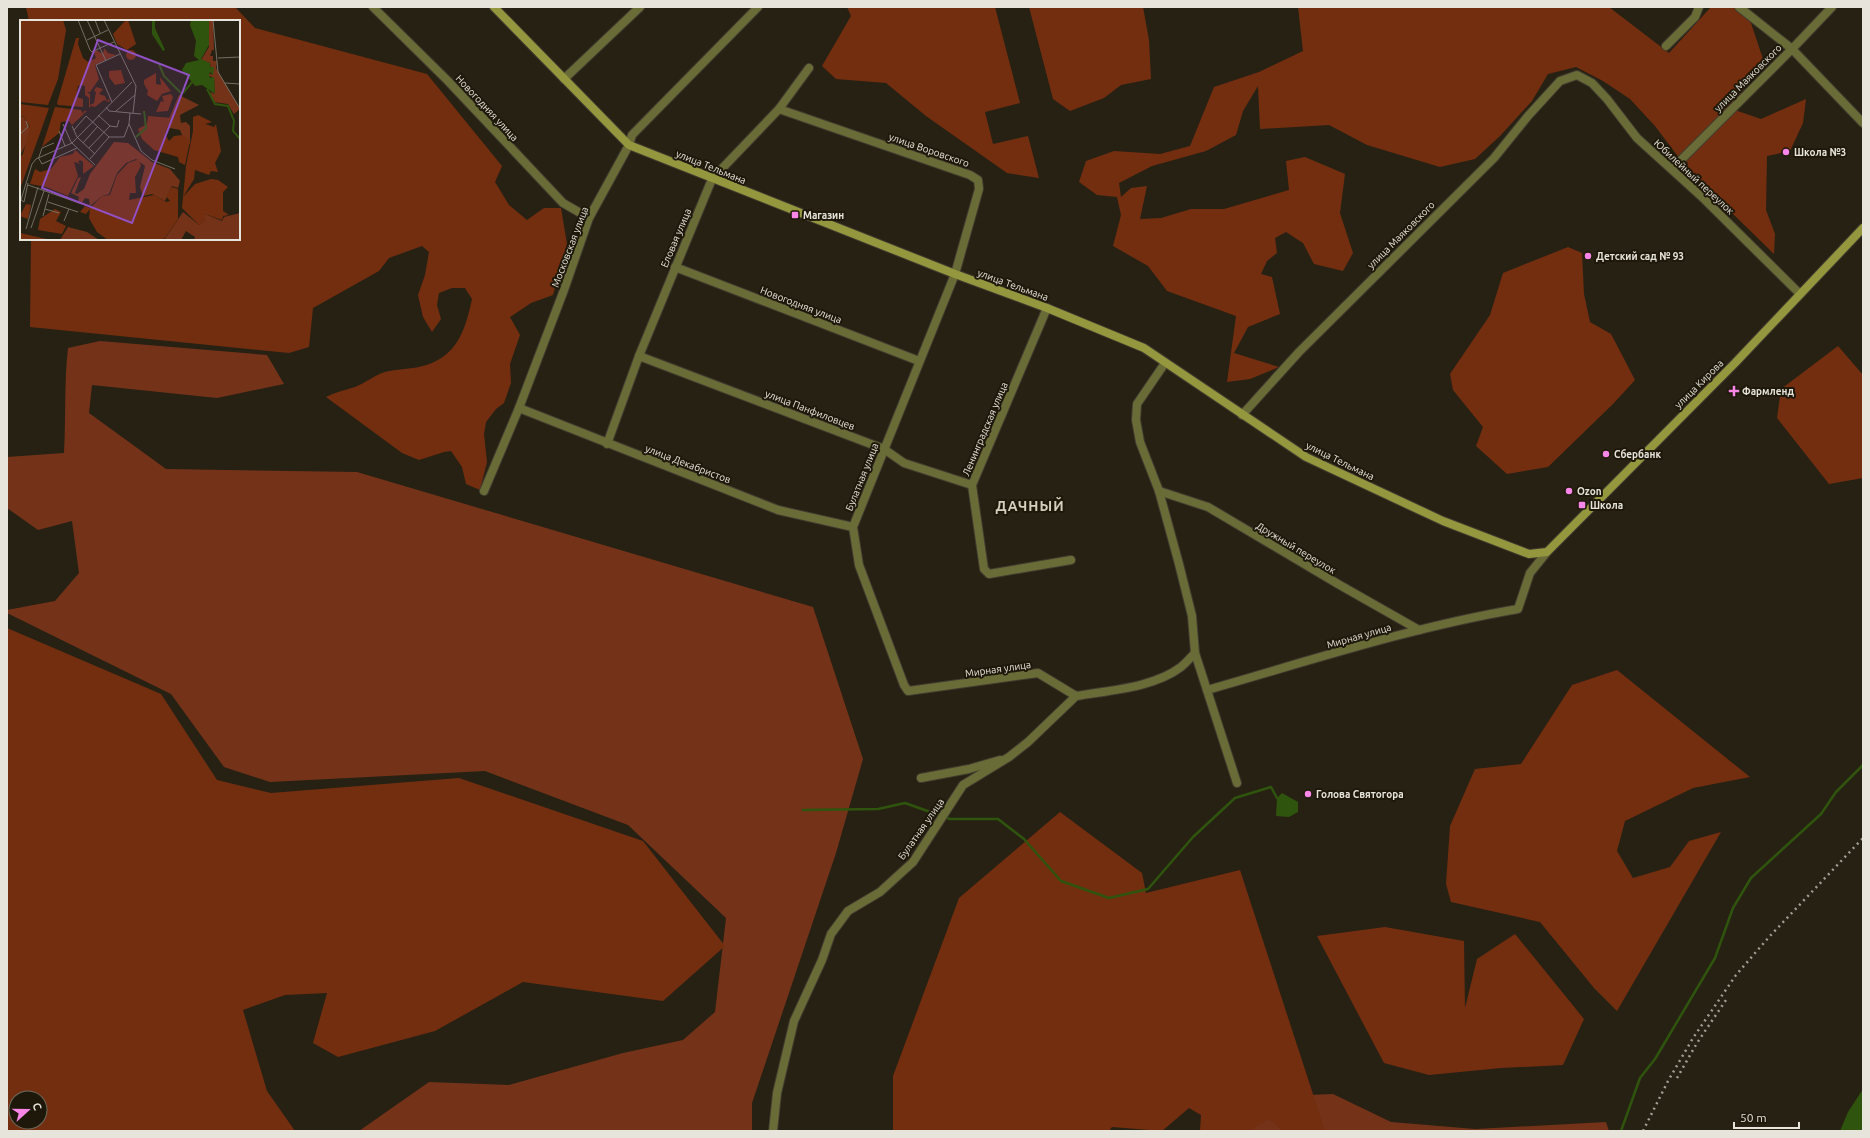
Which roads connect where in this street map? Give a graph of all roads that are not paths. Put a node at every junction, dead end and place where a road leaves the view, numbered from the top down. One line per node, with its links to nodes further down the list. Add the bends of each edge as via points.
1 (373, 7): 18 (street, Новогодняя улица, via 448,81 563,203)
2 (494, 7): 12 (street, улица Тельмана)
3 (640, 7): 12 (street)
4 (758, 7): 15 (street, Московская улица, via 632,135)
5 (1699, 7): 8 (street, via 1695,17)
6 (1739, 7): 9 (street, улица Маяковского)
7 (1832, 7): 9 (street)
8 (1666, 46)
9 (1792, 49): 14 (street); 16 (street, улица Маяковского)
10 (809, 68): 13 (street, Еловая улица)
11 (1577, 75): 16 (street, Юбилейный переулок, via 1592,83 1637,138); 28 (street, улица Маяковского, via 1560,81 1494,158 1299,352)
12 (564, 78): 15 (street, улица Тельмана)
13 (779, 109): 17 (street, Еловая улица); 21 (street, улица Воровского, via 970,175 978,180 979,188)
14 (1863, 123)
15 (629, 145): 17 (street, улица Тельмана); 18 (street, Московская улица)
16 (1672, 169): 22 (street, Юбилейный переулок)
17 (712, 179): 20 (street, Еловая улица); 21 (street, улица Тельмана)
18 (589, 218): 27 (street, Московская улица)
19 (1863, 228): 22 (street, улица Кирова)
20 (675, 267): 24 (street, Еловая улица); 25 (street, Новогодняя улица)
21 (955, 274): 23 (street, улица Тельмана); 25 (street, Булатная улица)
22 (1800, 294): 35 (street, улица Кирова)
23 (1047, 308): 26 (street, улица Тельмана, via 1144,348); 31 (street, Ленинградская улица)
24 (639, 356): 29 (street, Еловая улица); 30 (street, улица Панфиловцев)
25 (919, 361): 30 (street, Булатная улица)
26 (1165, 363): 28 (street, улица Тельмана); 33 (street, via 1137,404 1136,420 1140,442)
27 (519, 408): 29 (street, улица Декабристов); 32 (street, Московская улица)
28 (1242, 415): 35 (street, улица Тельмана, via 1306,457 1443,521 1529,554)
29 (607, 444): 34 (street, улица Декабристов, via 778,510)
30 (884, 449): 31 (street, улица Панфиловцев, via 904,463); 34 (street, Булатная улица)
31 (972, 485): 36 (street, Ленинградская улица, via 984,569 989,574)
32 (484, 490)
33 (1160, 491): 37 (street, Дружный переулок, via 1208,507); 38 (street, via 1192,616)
34 (853, 526): 40 (street, Булатная улица, via 859,565)
35 (1547, 552): 37 (street, Мирная улица, via 1530,573 1518,609)
36 (1071, 560)
37 (1419, 630): 39 (street, Мирная улица)
38 (1194, 653): 39 (street); 41 (street, via 1182,667 1163,678)
39 (1207, 690): 44 (street)
40 (908, 691): 41 (street, Мирная улица, via 1038,673)
41 (1076, 696): 42 (street, Булатная улица)
42 (1009, 757): 43 (street, via 969,769); 45 (street, Булатная улица, via 964,785 913,862 880,892 848,911 831,934 794,1021 777,1093)
43 (921, 778)
44 (1237, 783)
45 (773, 1131)

